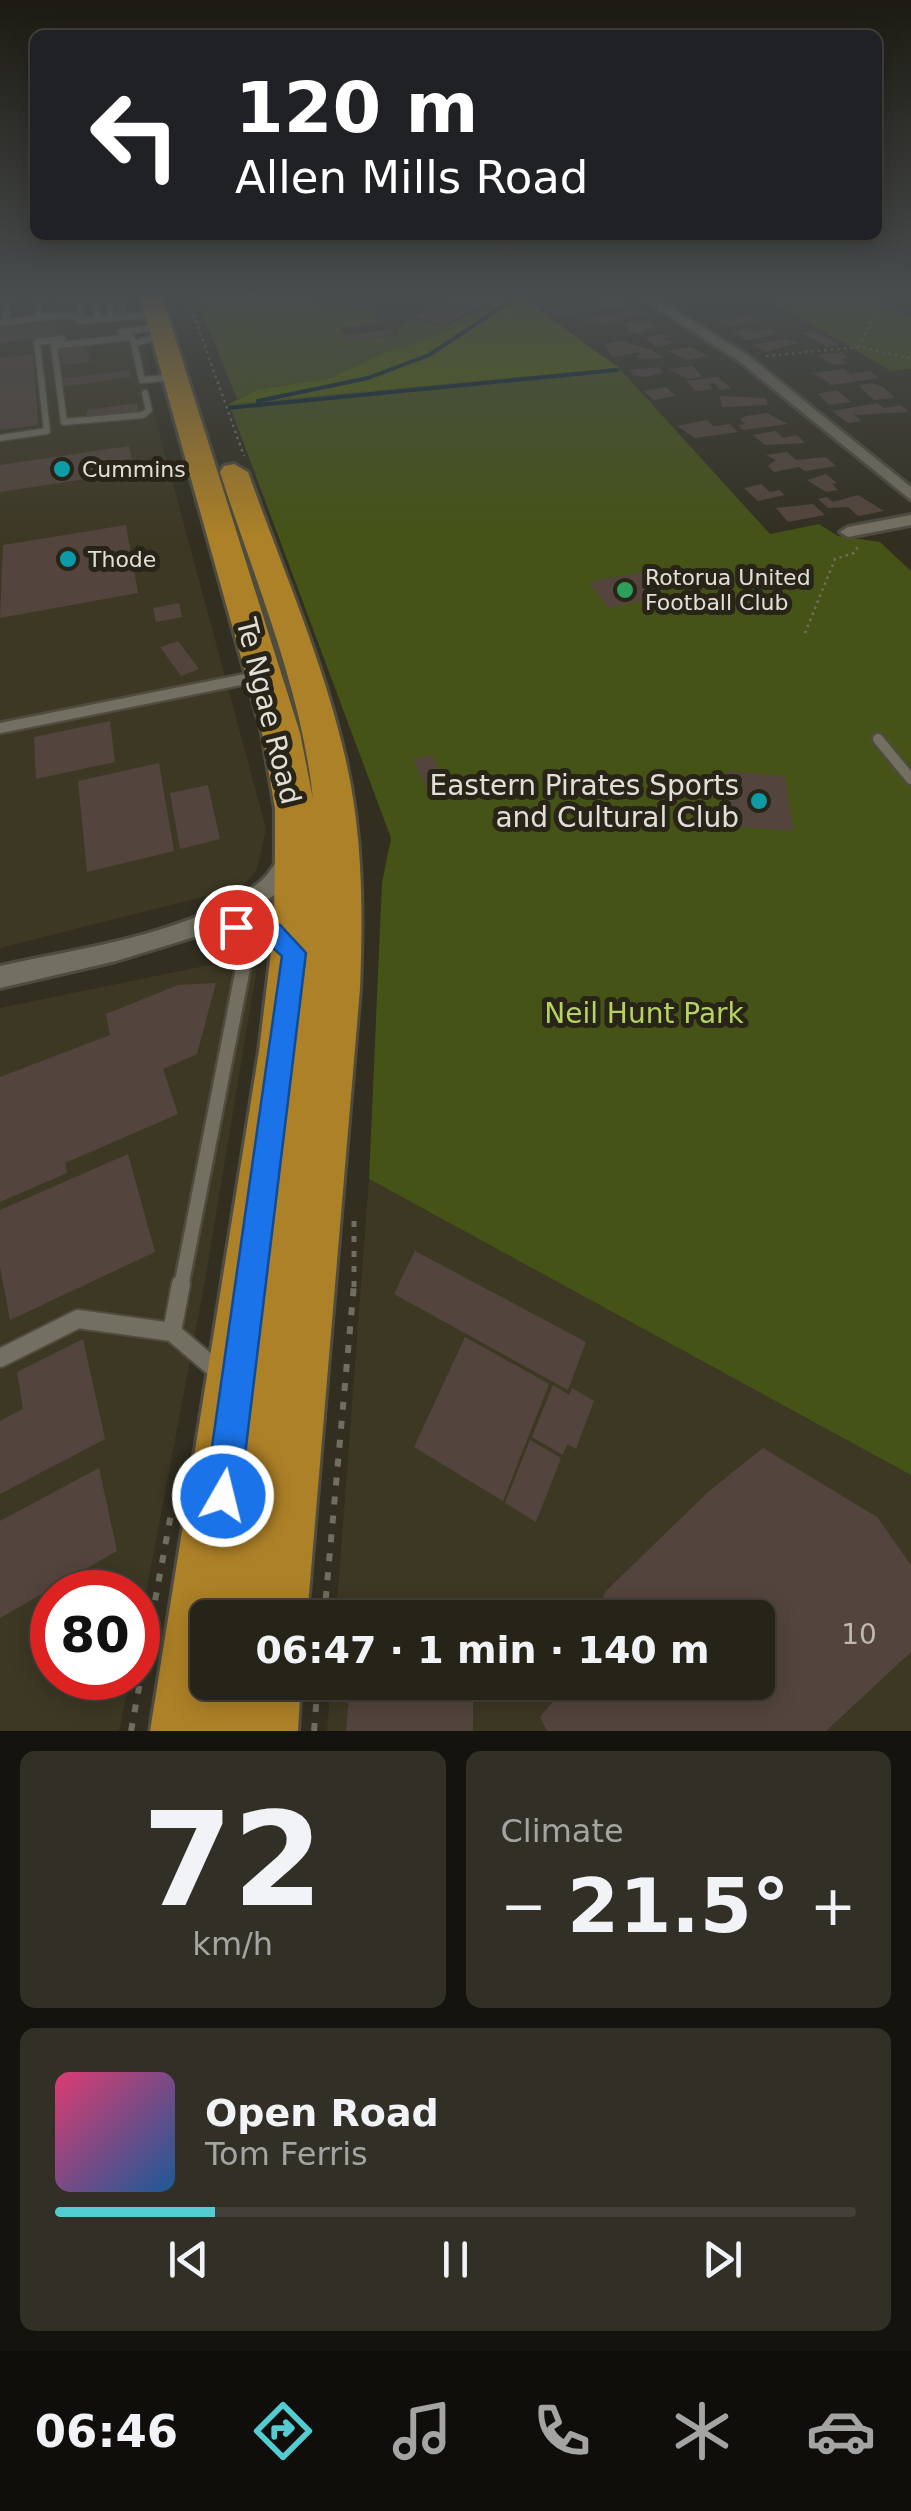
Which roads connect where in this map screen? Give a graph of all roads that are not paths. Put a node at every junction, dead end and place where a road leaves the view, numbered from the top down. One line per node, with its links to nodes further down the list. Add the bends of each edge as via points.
1 (41, 377): 7 (lane, via 47,431)
2 (58, 377): 6 (lane, via 64,422 144,415)
3 (177, 377): 11 (highway, Te Ngae Road)
4 (181, 377): 17 (highway, Te Ngae Road, via 316,714 334,815)
5 (765, 377): 8 (street)
6 (145, 394)
7 (0, 438)
8 (911, 496)
9 (911, 520): 10 (street)
10 (848, 532)
11 (264, 675): 12 (lane); 15 (highway, Te Ngae Road, via 288,771)
12 (0, 728)
13 (878, 739): 14 (lane)
14 (911, 779)
15 (296, 847): 16 (street, via 285,873 262,897); 17 (highway, Te Ngae Road)
16 (202, 926): 17 (street); 18 (street); 19 (lane, via 234,937 244,962)
17 (300, 928): 21 (highway, Te Ngae Road); 22 (highway, Te Ngae Road, via 336,989)
18 (0, 978)
19 (172, 1332): 20 (lane, via 78,1319); 21 (lane)
20 (0, 1358)
21 (238, 1388): 24 (highway, Te Ngae Road)
22 (274, 1600)
23 (263, 1700): 25 (highway)
24 (187, 1731)
25 (260, 1731)

